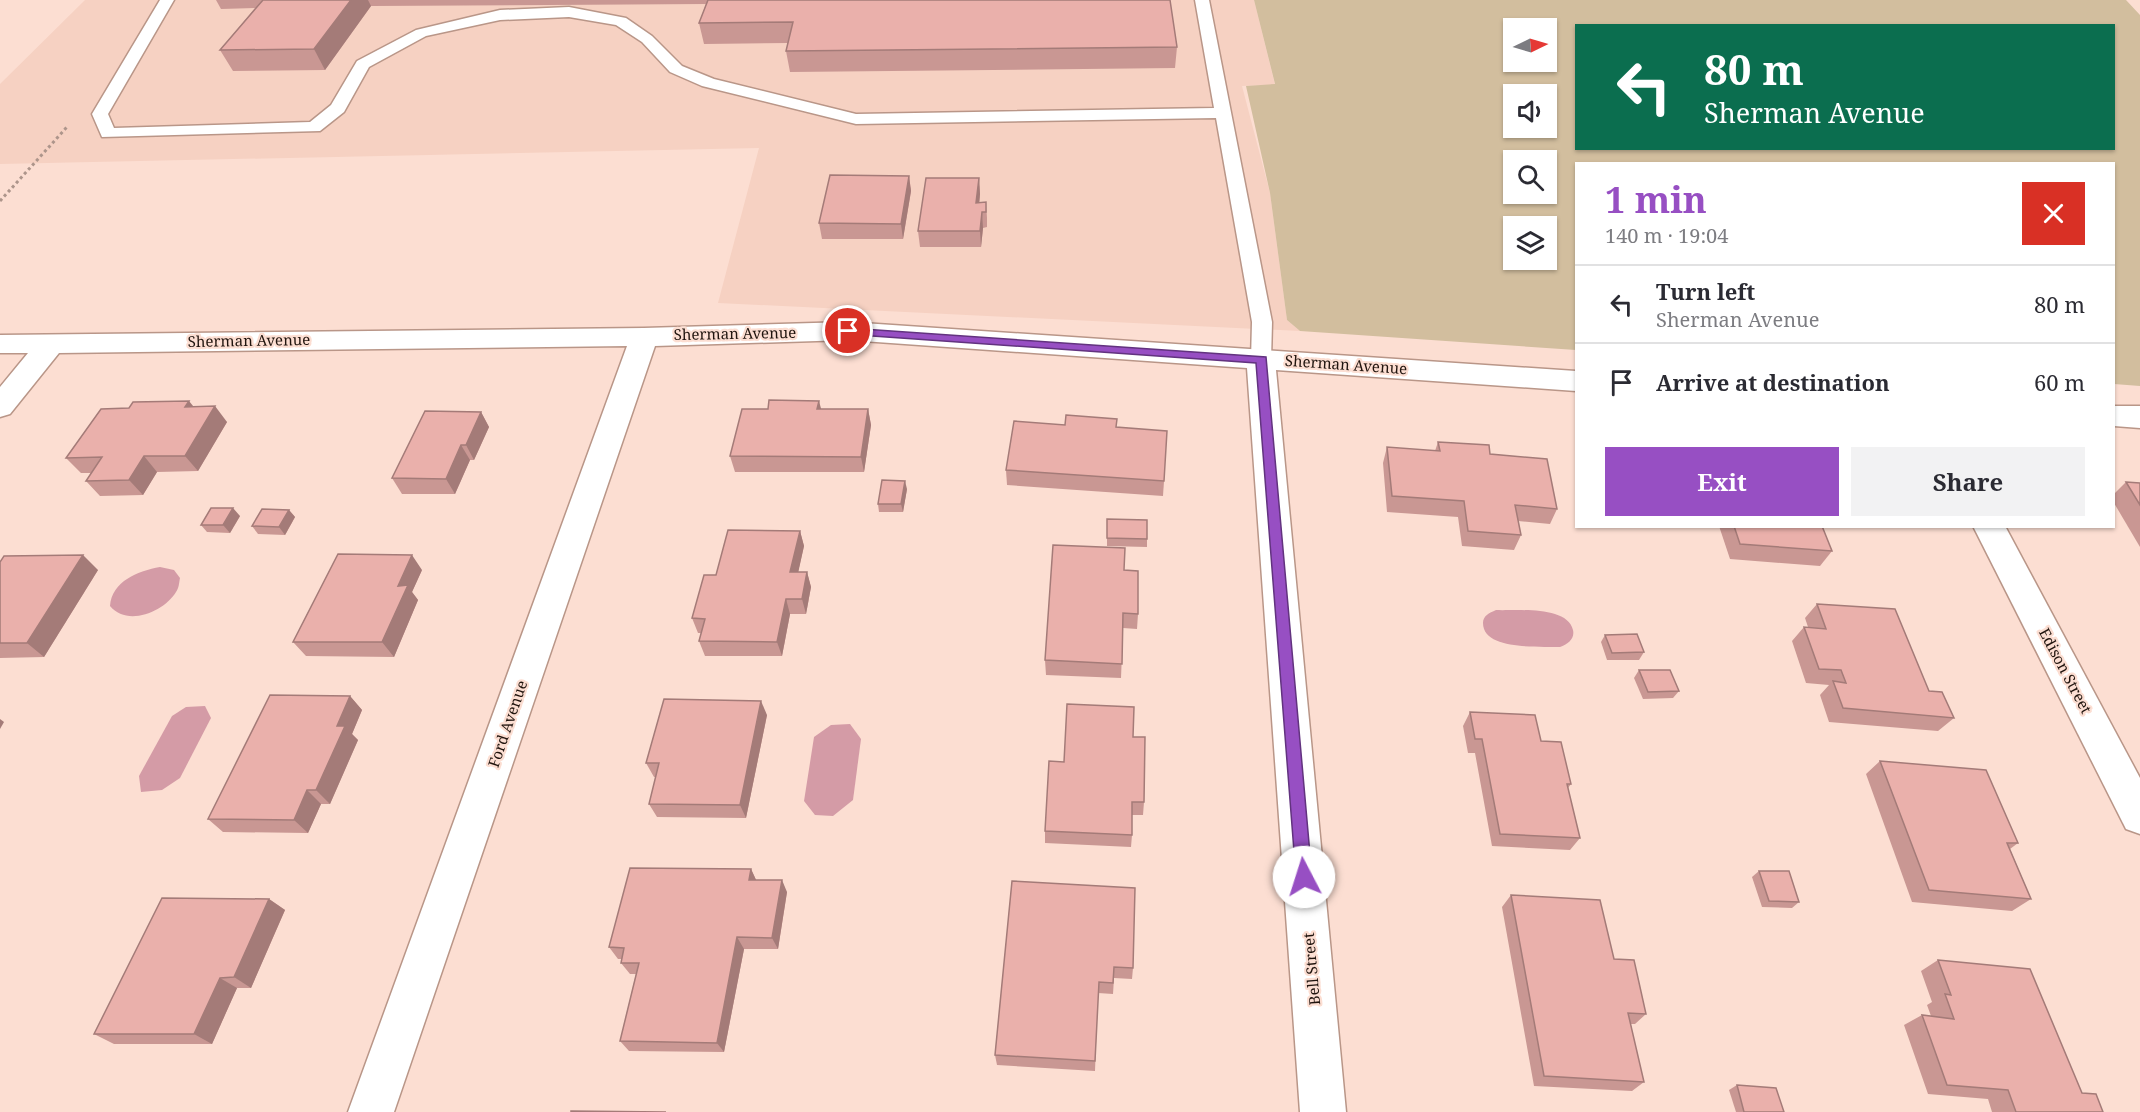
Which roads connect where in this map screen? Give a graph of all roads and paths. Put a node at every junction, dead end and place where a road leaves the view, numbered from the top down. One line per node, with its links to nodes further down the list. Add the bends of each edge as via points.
1 (167, 0): 3 (lane, via 100,114 108,133 314,127 338,108 363,64 421,33 500,15 569,12 621,21 647,39 676,69 708,83 856,119)
2 (1202, 0): 3 (lane)
3 (1224, 113): 7 (lane, via 1262,322)
4 (644, 336): 6 (street, Sherman Avenue); 7 (street, Sherman Avenue, via 848,331); 14 (street, Ford Avenue)
5 (0, 344): 6 (street, Sherman Avenue)
6 (51, 344): 9 (street)
7 (1261, 360): 8 (street, Sherman Avenue); 15 (street, Bell Street)
8 (1575, 381)
9 (0, 408)
10 (2115, 416): 11 (street)
11 (2140, 417)
12 (1990, 528): 13 (street, Edison Street)
13 (2140, 816)
14 (371, 1112)
15 (1323, 1112)

